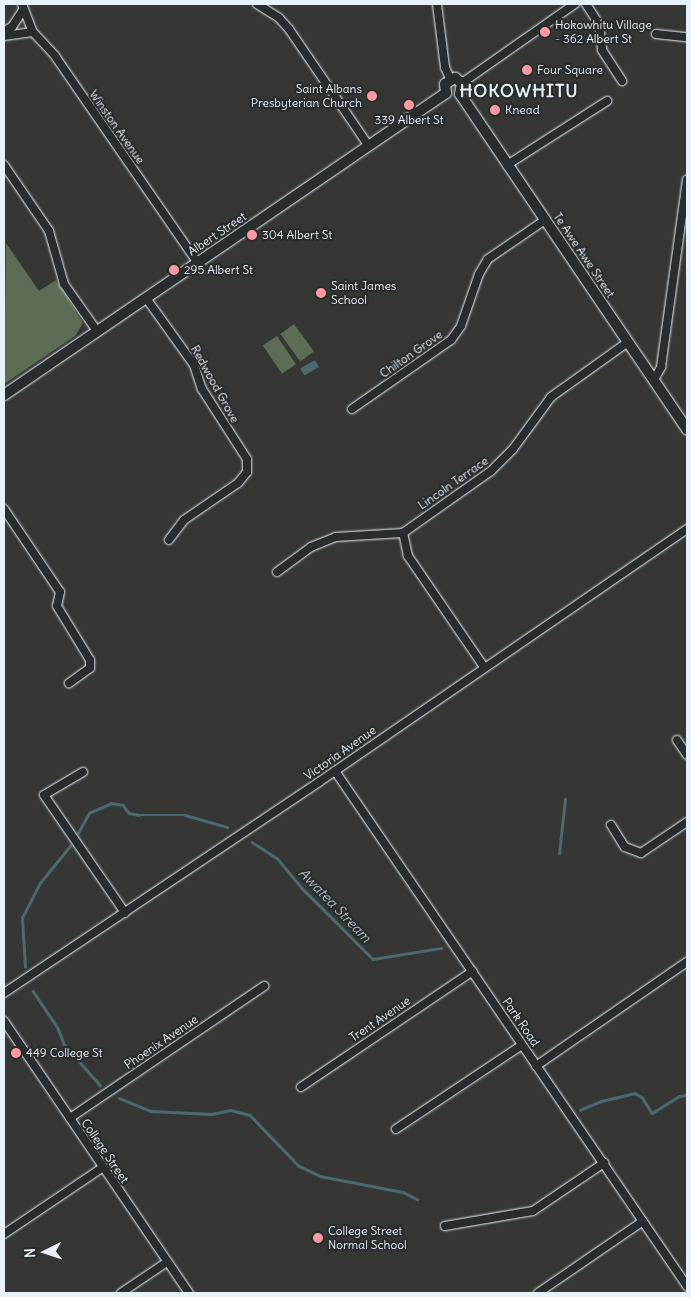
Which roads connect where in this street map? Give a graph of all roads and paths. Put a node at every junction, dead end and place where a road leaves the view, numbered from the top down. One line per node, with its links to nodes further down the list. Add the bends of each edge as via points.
1 (257, 4): 17 (street, via 279,18 289,29)
2 (437, 4): 11 (street, via 445,67)
3 (575, 4): 13 (street)
4 (586, 4): 12 (street, via 599,24 604,54)
5 (22, 7): 6 (street, via 12,27); 7 (street, Winston Avenue)
6 (4, 31)
7 (33, 32): 9 (street); 22 (street, Winston Avenue, via 62,65)
8 (656, 34): 10 (street)
9 (4, 36)
10 (687, 37)
11 (450, 79): 13 (main road); 14 (main road, via 445,84)
12 (622, 81)
13 (462, 83): 15 (main road)
14 (446, 93): 15 (main road, via 451,97); 17 (main road, Albert Street)
15 (460, 94): 19 (main road, Te Awe Awe Street)
16 (607, 101): 19 (street)
17 (368, 145): 22 (main road, Albert Street)
18 (4, 165): 24 (street, via 49,231 64,284)
19 (507, 165): 21 (main road, Te Awe Awe Street)
20 (687, 180): 26 (street, via 662,360)
21 (545, 220): 25 (main road, Te Awe Awe Street); 28 (street, Chilton Grove, via 488,259 461,326 451,340)
22 (197, 262): 23 (main road, Albert Street)
23 (146, 298): 24 (main road, Albert Street); 33 (street, Redwood Grove, via 194,365 202,389 247,459 248,472 238,483 184,520)
24 (97, 331): 27 (main road, Albert Street)
25 (628, 342): 26 (main road, Te Awe Awe Street); 32 (street, Lincoln Terrace, via 551,397 513,449 491,471)
26 (655, 378): 29 (main road, Te Awe Awe Street)
27 (4, 395)
28 (352, 409)
29 (687, 429)
30 (4, 509): 36 (street, via 60,592 57,606 92,665)
31 (687, 528): 35 (street, Victoria Avenue)
32 (403, 533): 34 (street, via 336,537 310,547); 35 (street, via 408,556)
33 (169, 540)
34 (277, 572)
35 (484, 667): 39 (street, Victoria Avenue)
36 (69, 683)
37 (677, 740): 38 (street)
38 (687, 755)
39 (335, 771): 43 (street, Victoria Avenue); 45 (street, Park Road)
40 (83, 772): 43 (street, via 44,795)
41 (687, 822): 42 (street, via 641,852 625,847)
42 (611, 825)
43 (124, 913): 47 (street, Victoria Avenue)
44 (687, 962): 50 (street)
45 (473, 970): 49 (street, Park Road); 51 (street, Trent Avenue)
46 (264, 986): 52 (street, Phoenix Avenue)
47 (4, 993)
48 (4, 1021): 52 (street, College Street)
49 (522, 1045): 50 (street, Park Road); 53 (street)
50 (536, 1066): 54 (street, Park Road)
51 (301, 1087)
52 (70, 1118): 55 (street, College Street)
53 (396, 1130)
54 (604, 1163): 56 (street, Park Road); 57 (street, via 533,1211)
55 (102, 1168): 58 (street); 59 (street, College Street)
56 (643, 1221): 60 (street, Park Road); 63 (street)
57 (445, 1226)
58 (4, 1234)
59 (167, 1262): 61 (street); 62 (street, College Street)
60 (687, 1286)
61 (121, 1293)
62 (189, 1293)
63 (538, 1293)

